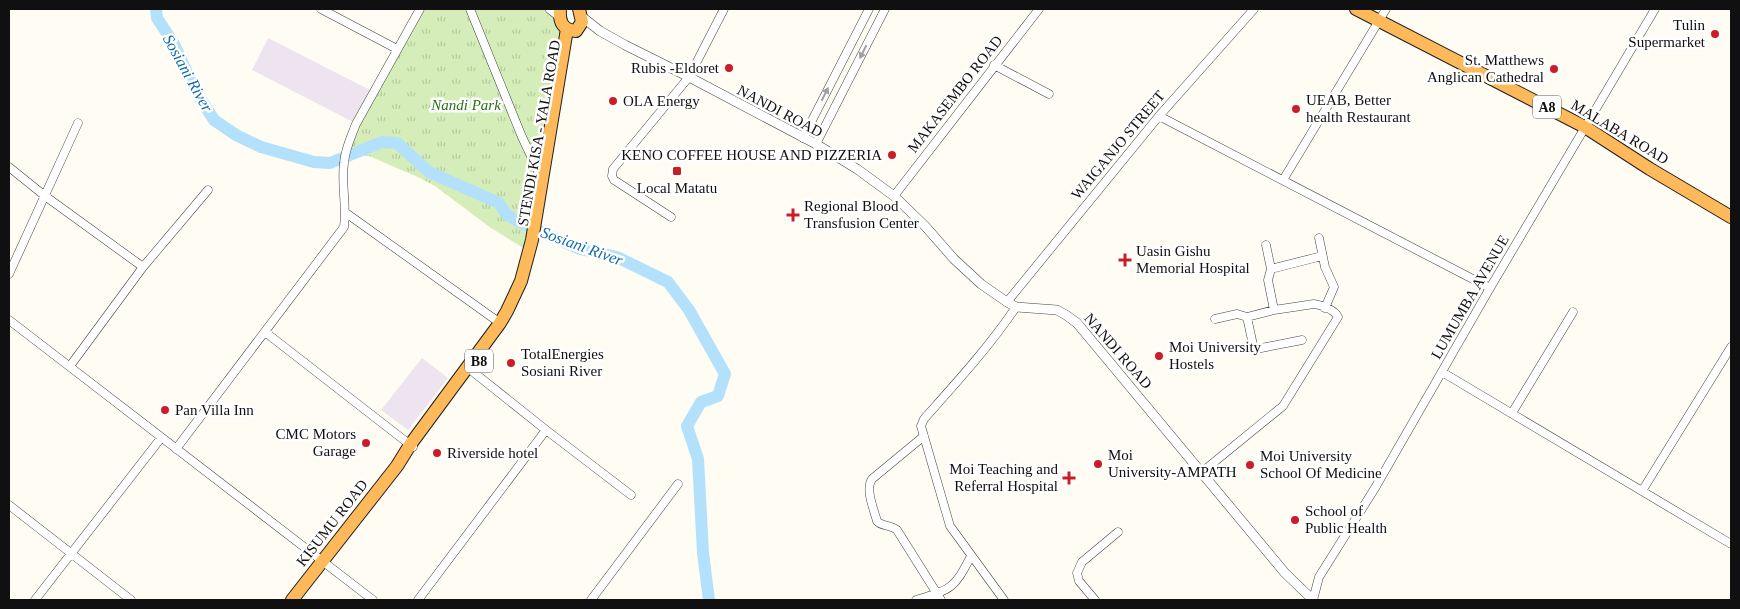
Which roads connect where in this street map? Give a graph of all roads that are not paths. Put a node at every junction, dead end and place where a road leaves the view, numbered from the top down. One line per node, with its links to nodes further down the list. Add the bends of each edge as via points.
1 (321, 9): 14 (street)
2 (420, 9): 14 (street)
3 (470, 9): 24 (street, via 522,137 538,171)
4 (724, 9): 16 (street)
5 (869, 9): 21 (street, one-way to 5)
6 (885, 9): 22 (street, one-way to 22)
7 (1039, 9): 15 (street, MAKASEMBO ROAD)
8 (1254, 9): 18 (street, WAIGANJO STREET)
9 (1356, 9): 12 (highway, MALABA ROAD / A8)
10 (1655, 9): 20 (street, LUMUMBA AVENUE)
11 (556, 11): 13 (highway, via 562,26)
12 (1383, 14): 20 (highway, MALABA ROAD / A8); 25 (street)
13 (576, 22): 16 (street, NANDI ROAD); 24 (highway, B8); 32 (highway, STENDI KISA - YALA ROAD / B8, via 553,156)
14 (397, 49): 29 (street, via 349,141 344,163)
15 (994, 65): 17 (street); 28 (street, MAKASEMBO ROAD)
16 (689, 77): 21 (street, NANDI ROAD); 30 (street, via 614,166 612,173 614,180)
17 (1049, 94)
18 (1159, 116): 25 (street); 41 (street, WAIGANJO STREET)
19 (78, 123): 27 (street)
20 (1586, 127): 31 (highway, MALABA ROAD / A8); 40 (street, LUMUMBA AVENUE)
21 (803, 138): 22 (street, NANDI ROAD)
22 (816, 144): 28 (street, NANDI ROAD)
23 (9, 167): 27 (street)
24 (543, 173): 32 (highway, B8)
25 (1283, 180): 40 (street)
26 (208, 190): 37 (street)
27 (45, 196): 37 (street); 39 (street)
28 (894, 196): 41 (street, NANDI ROAD, via 980,284)
29 (346, 213): 49 (street); 50 (street, via 344,227)
30 (670, 217)
31 (1731, 217)
32 (538, 218): 34 (highway, STENDI KISA - YALA ROAD / B8)
33 (1319, 238): 36 (street)
34 (534, 241): 49 (highway, STENDI KISA - YALA ROAD / B8, via 521,281); 54 (highway, B8, via 526,277 509,317)
35 (1266, 245): 38 (street)
36 (1322, 256): 38 (street); 43 (street, via 1334,287)
37 (143, 267): 53 (street)
38 (1271, 268): 44 (street, via 1268,280)
39 (9, 274)
40 (1490, 288): 55 (street, LUMUMBA AVENUE)
41 (1007, 302): 42 (street, NANDI ROAD)
42 (1016, 307): 58 (street, via 924,419 921,426); 63 (street, NANDI ROAD, via 1057,310 1077,323)
43 (1325, 308): 44 (street, via 1314,304); 63 (street, via 1338,317 1283,406)
44 (1274, 310): 46 (street)
45 (1573, 312): 56 (street)
46 (1247, 317): 47 (street, via 1237,314); 51 (street, via 1256,350)
47 (1215, 319)
48 (9, 320): 53 (street)
49 (500, 323): 60 (highway, STENDI KISA - YALA ROAD / B8)
50 (265, 332): 60 (street); 61 (street)
51 (1302, 340)
52 (1731, 347): 65 (street)
53 (70, 366): 59 (street)
54 (472, 371): 57 (street); 60 (highway, B8)
55 (1442, 372): 56 (street); 83 (street, LUMUMBA AVENUE, via 1319,577)
56 (1512, 413): 65 (street)
57 (546, 430): 66 (street); 78 (street)
58 (924, 436): 71 (street, via 948,522); 73 (street, via 872,479 869,488 877,521 897,530)
59 (162, 438): 61 (street); 70 (street)
60 (412, 447): 62 (highway, STENDI KISA - YALA ROAD / B8)
61 (176, 449): 72 (street)
62 (397, 466): 72 (highway, KISUMU ROAD / B8)
63 (1202, 472): 83 (street, NANDI ROAD, via 1284,573)
64 (678, 484): 79 (street)
65 (1642, 491): 69 (street)
66 (630, 495)
67 (9, 505): 70 (street)
68 (1118, 532): 82 (street, via 1082,562 1077,573 1079,581)
69 (1731, 544)
70 (72, 553): 74 (street); 75 (street)
71 (970, 556): 73 (street, via 953,587); 81 (street)
72 (322, 561): 76 (highway, KISUMU ROAD / B8); 77 (street)
73 (939, 597): 80 (street)
74 (35, 600)
75 (131, 600)
76 (292, 600)
77 (372, 600)
78 (418, 600)
79 (590, 600)
80 (916, 600)
81 (1004, 600)
82 (1095, 600)
83 (1313, 600)

